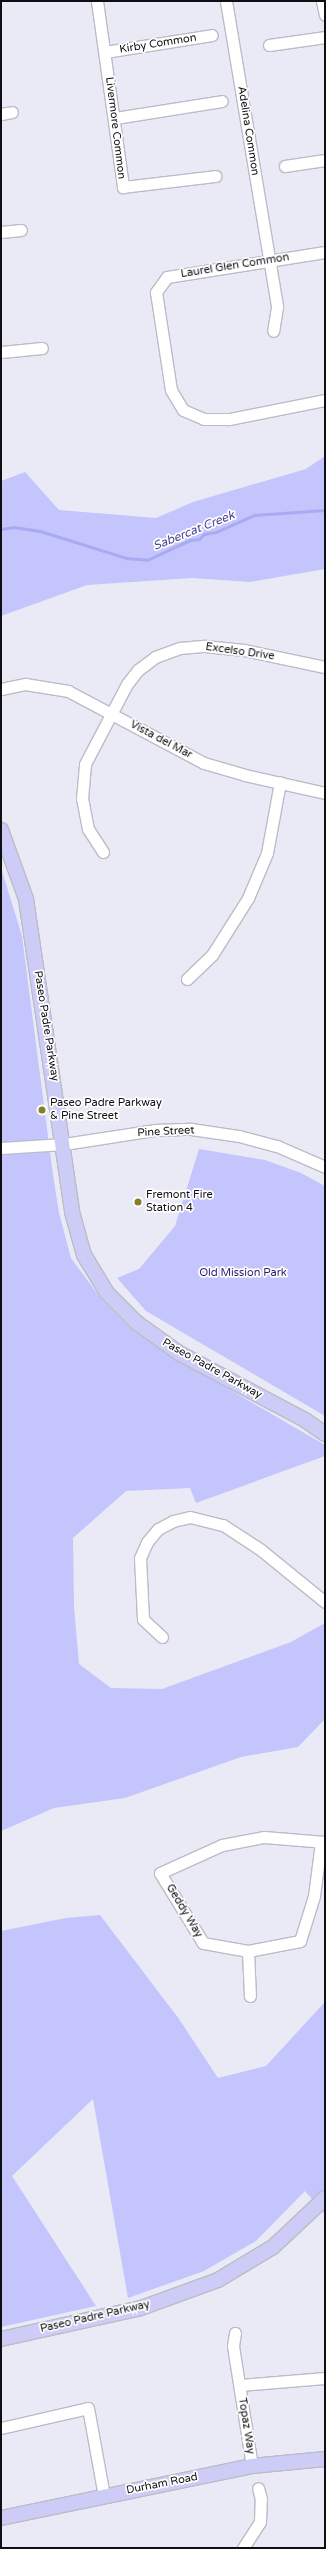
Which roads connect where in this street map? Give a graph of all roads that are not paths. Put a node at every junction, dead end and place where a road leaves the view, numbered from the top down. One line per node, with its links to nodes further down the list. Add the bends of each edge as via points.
1 (97, 1): 8 (street, Livermore Common)
2 (226, 1): 19 (street, Adelina Common)
3 (322, 1): 4 (street)
4 (325, 15)
5 (212, 35): 8 (street, Kirby Common)
6 (325, 37): 7 (street)
7 (269, 45)
8 (105, 52): 12 (street, Livermore Common)
9 (222, 101): 12 (street)
10 (12, 112): 11 (street)
11 (1, 114)
12 (115, 118): 15 (street, Livermore Common, via 123,187)
13 (325, 160): 14 (street)
14 (284, 166)
15 (215, 176)
16 (21, 230): 17 (street)
17 (1, 232)
18 (325, 252): 19 (street, Laurel Glen Common)
19 (269, 261): 20 (street, Adelina Common, via 277,307); 23 (street, Laurel Glen Common, via 168,277 156,292 171,390 183,410 204,419 229,419)
20 (273, 330)
21 (42, 348): 22 (street)
22 (1, 352)
23 (325, 400)
24 (325, 667): 26 (street, Excelso Drive, via 244,650 205,646 180,648 155,657 138,670 127,684)
25 (1, 689): 26 (street, Vista del Mar, via 25,684 68,691)
26 (112, 713): 27 (street, Vista del Mar, via 204,763); 30 (street, Excelso Drive, via 85,764 82,799 88,829)
27 (280, 782): 28 (street, Vista del Mar); 31 (street, via 267,853 248,898 212,955)
28 (325, 793)
29 (1, 830): 32 (main road, Paseo Padre Parkway, via 26,899)
30 (103, 852)
31 (187, 979)
32 (64, 1144): 33 (street, Pine Street); 34 (street, Pine Street, via 154,1130 191,1130 239,1136 277,1146); 35 (main road, Paseo Padre Parkway, via 72,1212 82,1249 107,1293 136,1324 179,1353 305,1420)
33 (1, 1148)
34 (325, 1167)
35 (325, 1434)
36 (325, 1602): 37 (street, via 261,1550 223,1525 190,1517 173,1521 158,1529 147,1542 140,1558 143,1619)
37 (162, 1637)
38 (323, 1842): 39 (street, Geddy Way, via 314,1896 300,1941); 39 (street, Geddy Way, via 264,1837 222,1844 160,1873 203,1943)
39 (248, 1951): 40 (street)
40 (250, 1996)
41 (325, 2198): 43 (main road, Paseo Padre Parkway, via 274,2247 218,2280 141,2308)
42 (235, 2333): 45 (street, Topaz Way, via 233,2346)
43 (1, 2339)
44 (325, 2378): 45 (street)
45 (240, 2385): 48 (street, Topaz Way)
46 (1, 2428): 50 (street, via 88,2408)
47 (325, 2459): 48 (main road, Durham Road)
48 (252, 2466): 50 (main road, Durham Road)
49 (258, 2488): 52 (street, via 261,2499 260,2522)
50 (104, 2496): 51 (main road, Durham Road)
51 (1, 2518)
52 (244, 2548)

